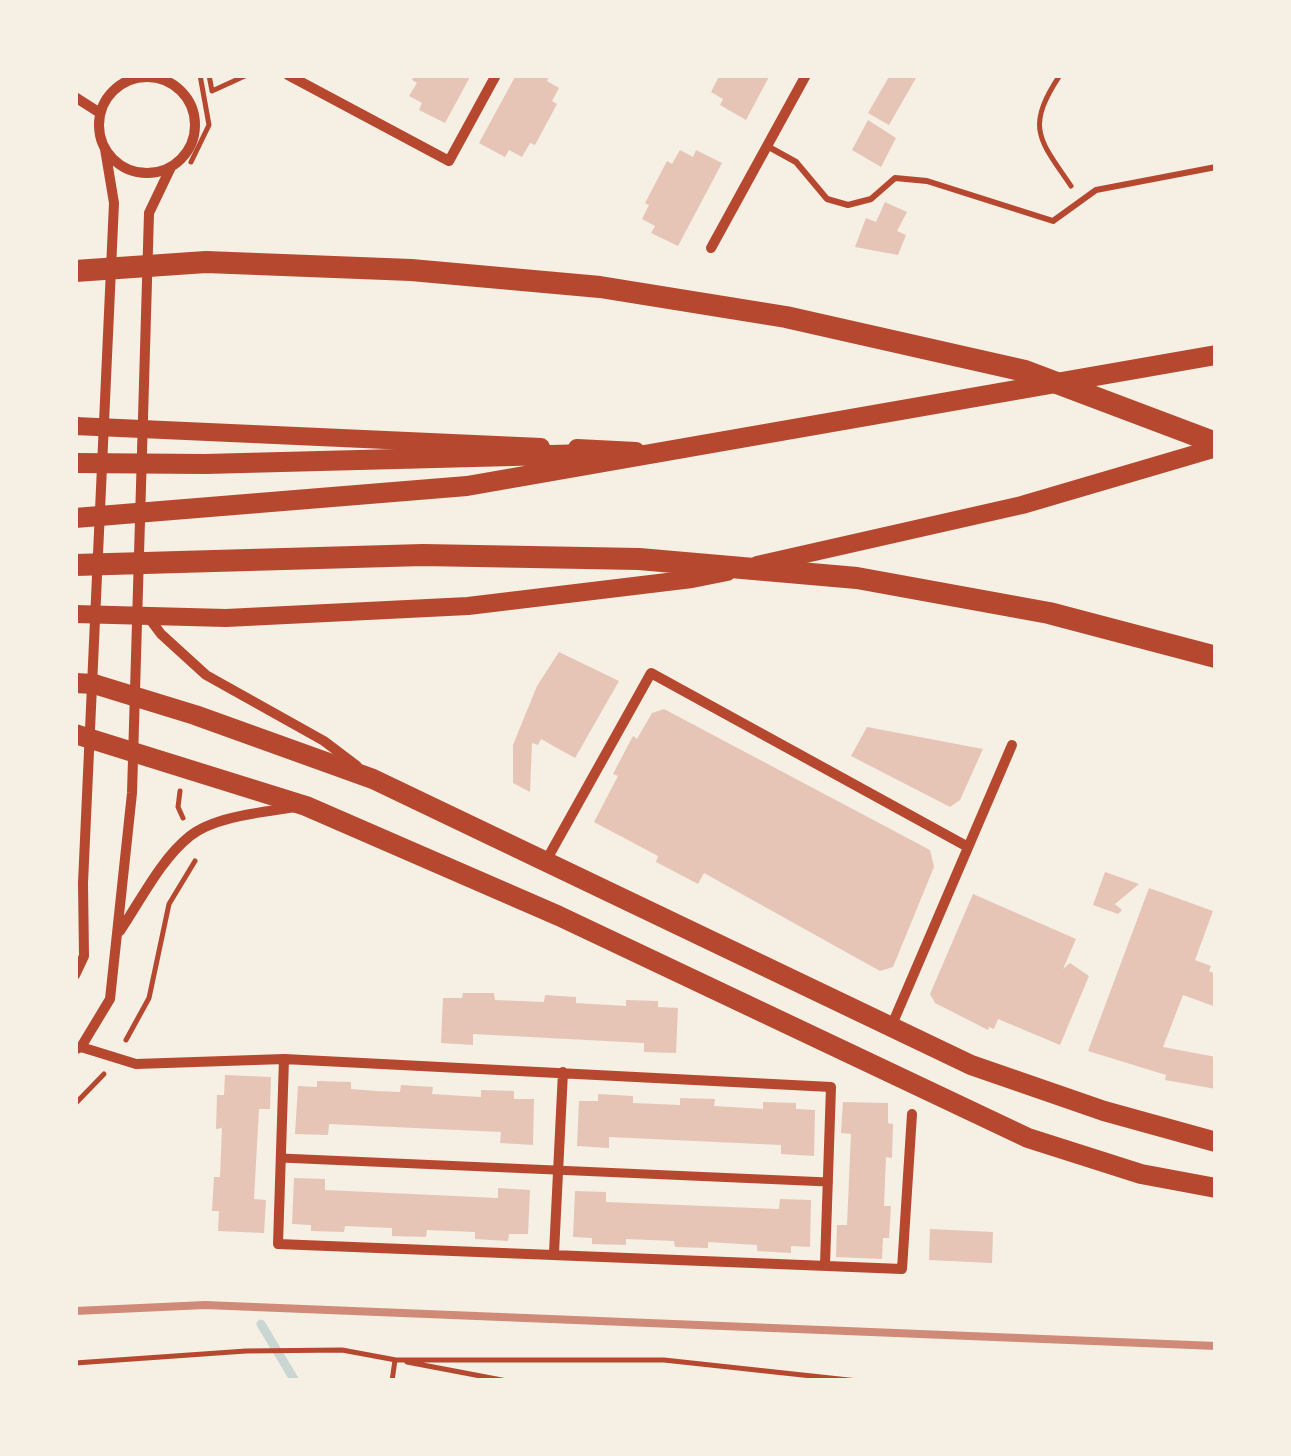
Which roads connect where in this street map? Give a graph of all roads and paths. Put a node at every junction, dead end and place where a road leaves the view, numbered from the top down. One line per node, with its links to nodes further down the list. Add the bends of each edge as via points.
1 (210, 75): 2 (path, via 212,92)
2 (248, 75)
3 (288, 75): 4 (street, via 449,161)
4 (496, 75)
5 (806, 75): 10 (street)
6 (1060, 75): 14 (path, via 1045,97 1038,126)
7 (160, 77): 9 (street, via 122,83); 12 (street, via 181,91 194,112 188,150)
8 (75, 97): 9 (street)
9 (100, 113): 11 (street)
10 (767, 146): 14 (lane, via 796,162 827,199 848,205 872,199 895,178 927,181 1053,221); 15 (street)
11 (104, 149): 12 (street, via 134,172); 27 (street, via 114,202)
12 (171, 167): 24 (street, via 149,213)
13 (1216, 167): 14 (lane, via 1096,190)
14 (1081, 201)
15 (711, 248)
16 (75, 271): 19 (highway, via 206,262 600,287 786,316 1025,372)
17 (1216, 355): 20 (main road)
18 (75, 426): 20 (main road)
19 (1216, 446): 25 (main road, via 1022,506 692,580 468,606 226,618)
20 (661, 452): 21 (main road); 22 (main road, via 467,486)
21 (75, 462)
22 (75, 518)
23 (75, 565): 26 (highway, via 422,556 639,559 857,578 1050,613)
24 (137, 601): 28 (street); 32 (street, via 206,675 324,740)
25 (75, 614)
26 (1216, 657)
27 (84, 683): 28 (main road); 29 (street)
28 (135, 696): 31 (street); 32 (main road)
29 (83, 736): 31 (main road); 37 (street)
30 (1012, 745): 34 (street)
31 (133, 752): 33 (main road); 38 (street)
32 (373, 778): 35 (main road)
33 (306, 806): 38 (street, via 236,817 191,834); 49 (main road, via 559,916 1028,1138 1142,1174)
34 (968, 847): 35 (street, via 651,673); 40 (street)
35 (547, 860): 40 (main road)
36 (75, 865): 37 (street)
37 (83, 883): 39 (street, via 84,956)
38 (120, 932): 41 (street, via 110,999)
39 (75, 976)
40 (891, 1028): 45 (main road, via 971,1065)
41 (78, 1048): 42 (street, via 136,1064)
42 (284, 1058): 43 (street); 46 (street)
43 (562, 1072): 47 (street); 48 (street, via 831,1087)
44 (912, 1114): 51 (street, via 902,1269)
45 (1216, 1142)
46 (281, 1158): 47 (street); 50 (street, via 278,1244)
47 (558, 1170): 48 (street); 50 (street)
48 (828, 1182): 51 (street)
49 (1216, 1188)
50 (554, 1253): 51 (street)
51 (825, 1264)
52 (394, 1360): 53 (path, via 299,1350); 54 (path); 55 (path); 56 (path, via 664,1360)
53 (75, 1363)
54 (392, 1381)
55 (507, 1381)
56 (858, 1381)

